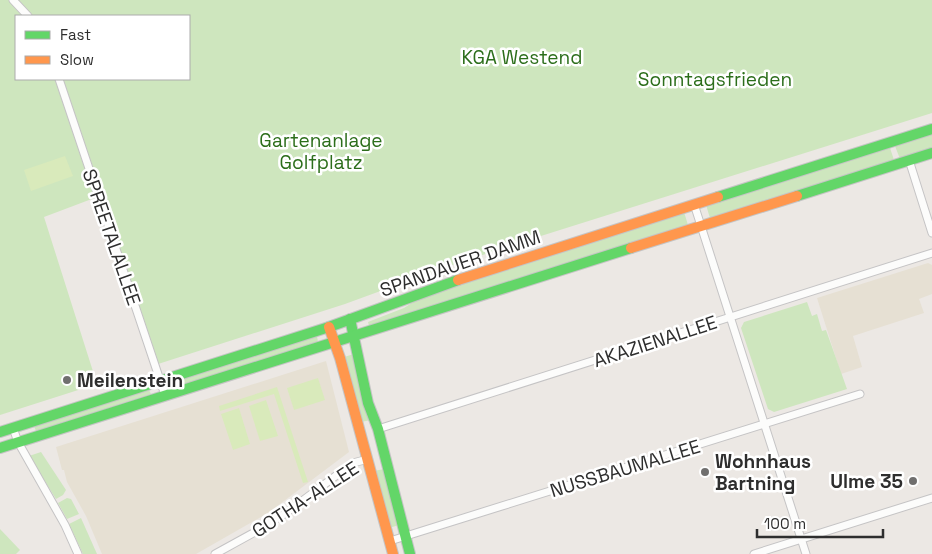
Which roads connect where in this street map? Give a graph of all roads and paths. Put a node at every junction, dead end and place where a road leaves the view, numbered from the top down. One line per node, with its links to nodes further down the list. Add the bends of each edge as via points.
1 (13, 0): 2 (street)
2 (27, 15)
3 (59, 80): 16 (street, SPREETALALLEE)
4 (932, 130): 7 (main road, SPANDAUER DAMM)
5 (932, 153): 6 (main road, SPANDAUER DAMM)
6 (909, 160): 8 (main road, SPANDAUER DAMM); 9 (street)
7 (694, 204): 8 (street); 12 (main road, SPANDAUER DAMM, via 436,287)
8 (701, 226): 11 (street); 14 (main road, SPANDAUER DAMM)
9 (932, 233)
10 (932, 253): 11 (street, AKAZIENALLEE)
11 (730, 317): 19 (street); 21 (street, AKAZIENALLEE)
12 (350, 319): 13 (main road, SPANDAUER DAMM); 14 (main road)
13 (329, 327): 15 (main road); 16 (main road, SPANDAUER DAMM)
14 (355, 335): 15 (main road, SPANDAUER DAMM); 21 (main road)
15 (334, 341): 18 (main road, SPANDAUER DAMM); 23 (main road)
16 (160, 381): 18 (street, SPREETALALLEE); 20 (main road, SPANDAUER DAMM)
17 (860, 394): 19 (street, NUSSBAUMALLEE)
18 (165, 395): 24 (main road, SPANDAUER DAMM)
19 (764, 424): 29 (street, NUSSBAUMALLEE); 30 (street)
20 (13, 428): 22 (main road, SPANDAUER DAMM); 24 (street)
21 (378, 430): 23 (main road); 26 (main road)
22 (0, 432)
23 (362, 434): 27 (main road)
24 (18, 442): 25 (main road, SPANDAUER DAMM); 33 (street)
25 (0, 448)
26 (385, 455): 27 (main road); 29 (main road)
27 (368, 459): 31 (main road); 32 (street, GOTHA-ALLEE, via 353,463 286,513)
28 (932, 498): 30 (street)
29 (405, 537): 31 (street, NUSSBAUMALLEE); 35 (main road)
30 (801, 539): 36 (street); 37 (street)
31 (390, 541): 34 (main road)
32 (220, 553)
33 (78, 554)
34 (393, 554)
35 (410, 554)
36 (754, 554)
37 (806, 554)

